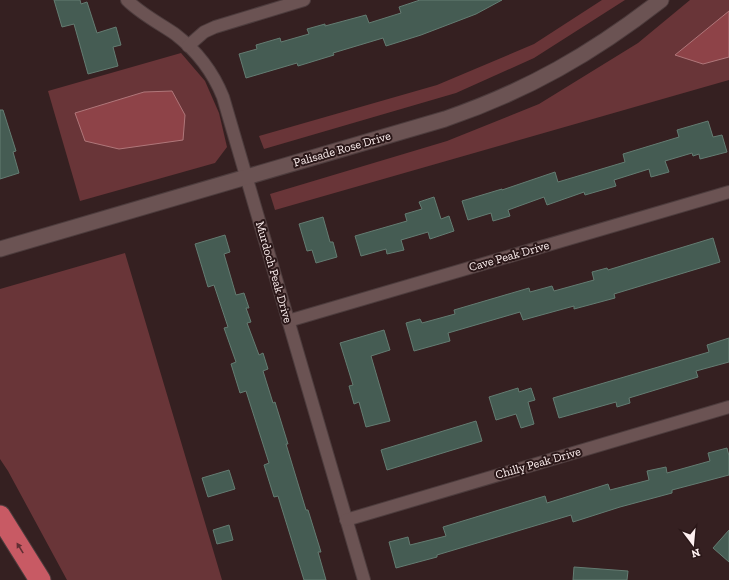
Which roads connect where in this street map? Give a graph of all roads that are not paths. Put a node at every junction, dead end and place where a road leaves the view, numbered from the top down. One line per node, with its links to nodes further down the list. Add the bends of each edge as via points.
1 (127, 0): 4 (street, Murdoch Peak Drive)
2 (304, 0): 4 (street, via 215,27 204,32)
3 (661, 0): 5 (street, Palisade Rose Drive, via 597,47 540,80 475,109)
4 (188, 46): 5 (street, Murdoch Peak Drive, via 219,87)
5 (247, 177): 7 (street, Palisade Rose Drive); 8 (street, Murdoch Peak Drive)
6 (729, 192): 8 (street, Cave Peak Drive)
7 (0, 248)
8 (288, 321): 11 (street, Murdoch Peak Drive)
9 (729, 407): 11 (street, Chilly Peak Drive)
10 (0, 516): 12 (highway, one-way to 10)
11 (346, 520): 13 (street, Murdoch Peak Drive)
12 (40, 580)
13 (364, 580)

